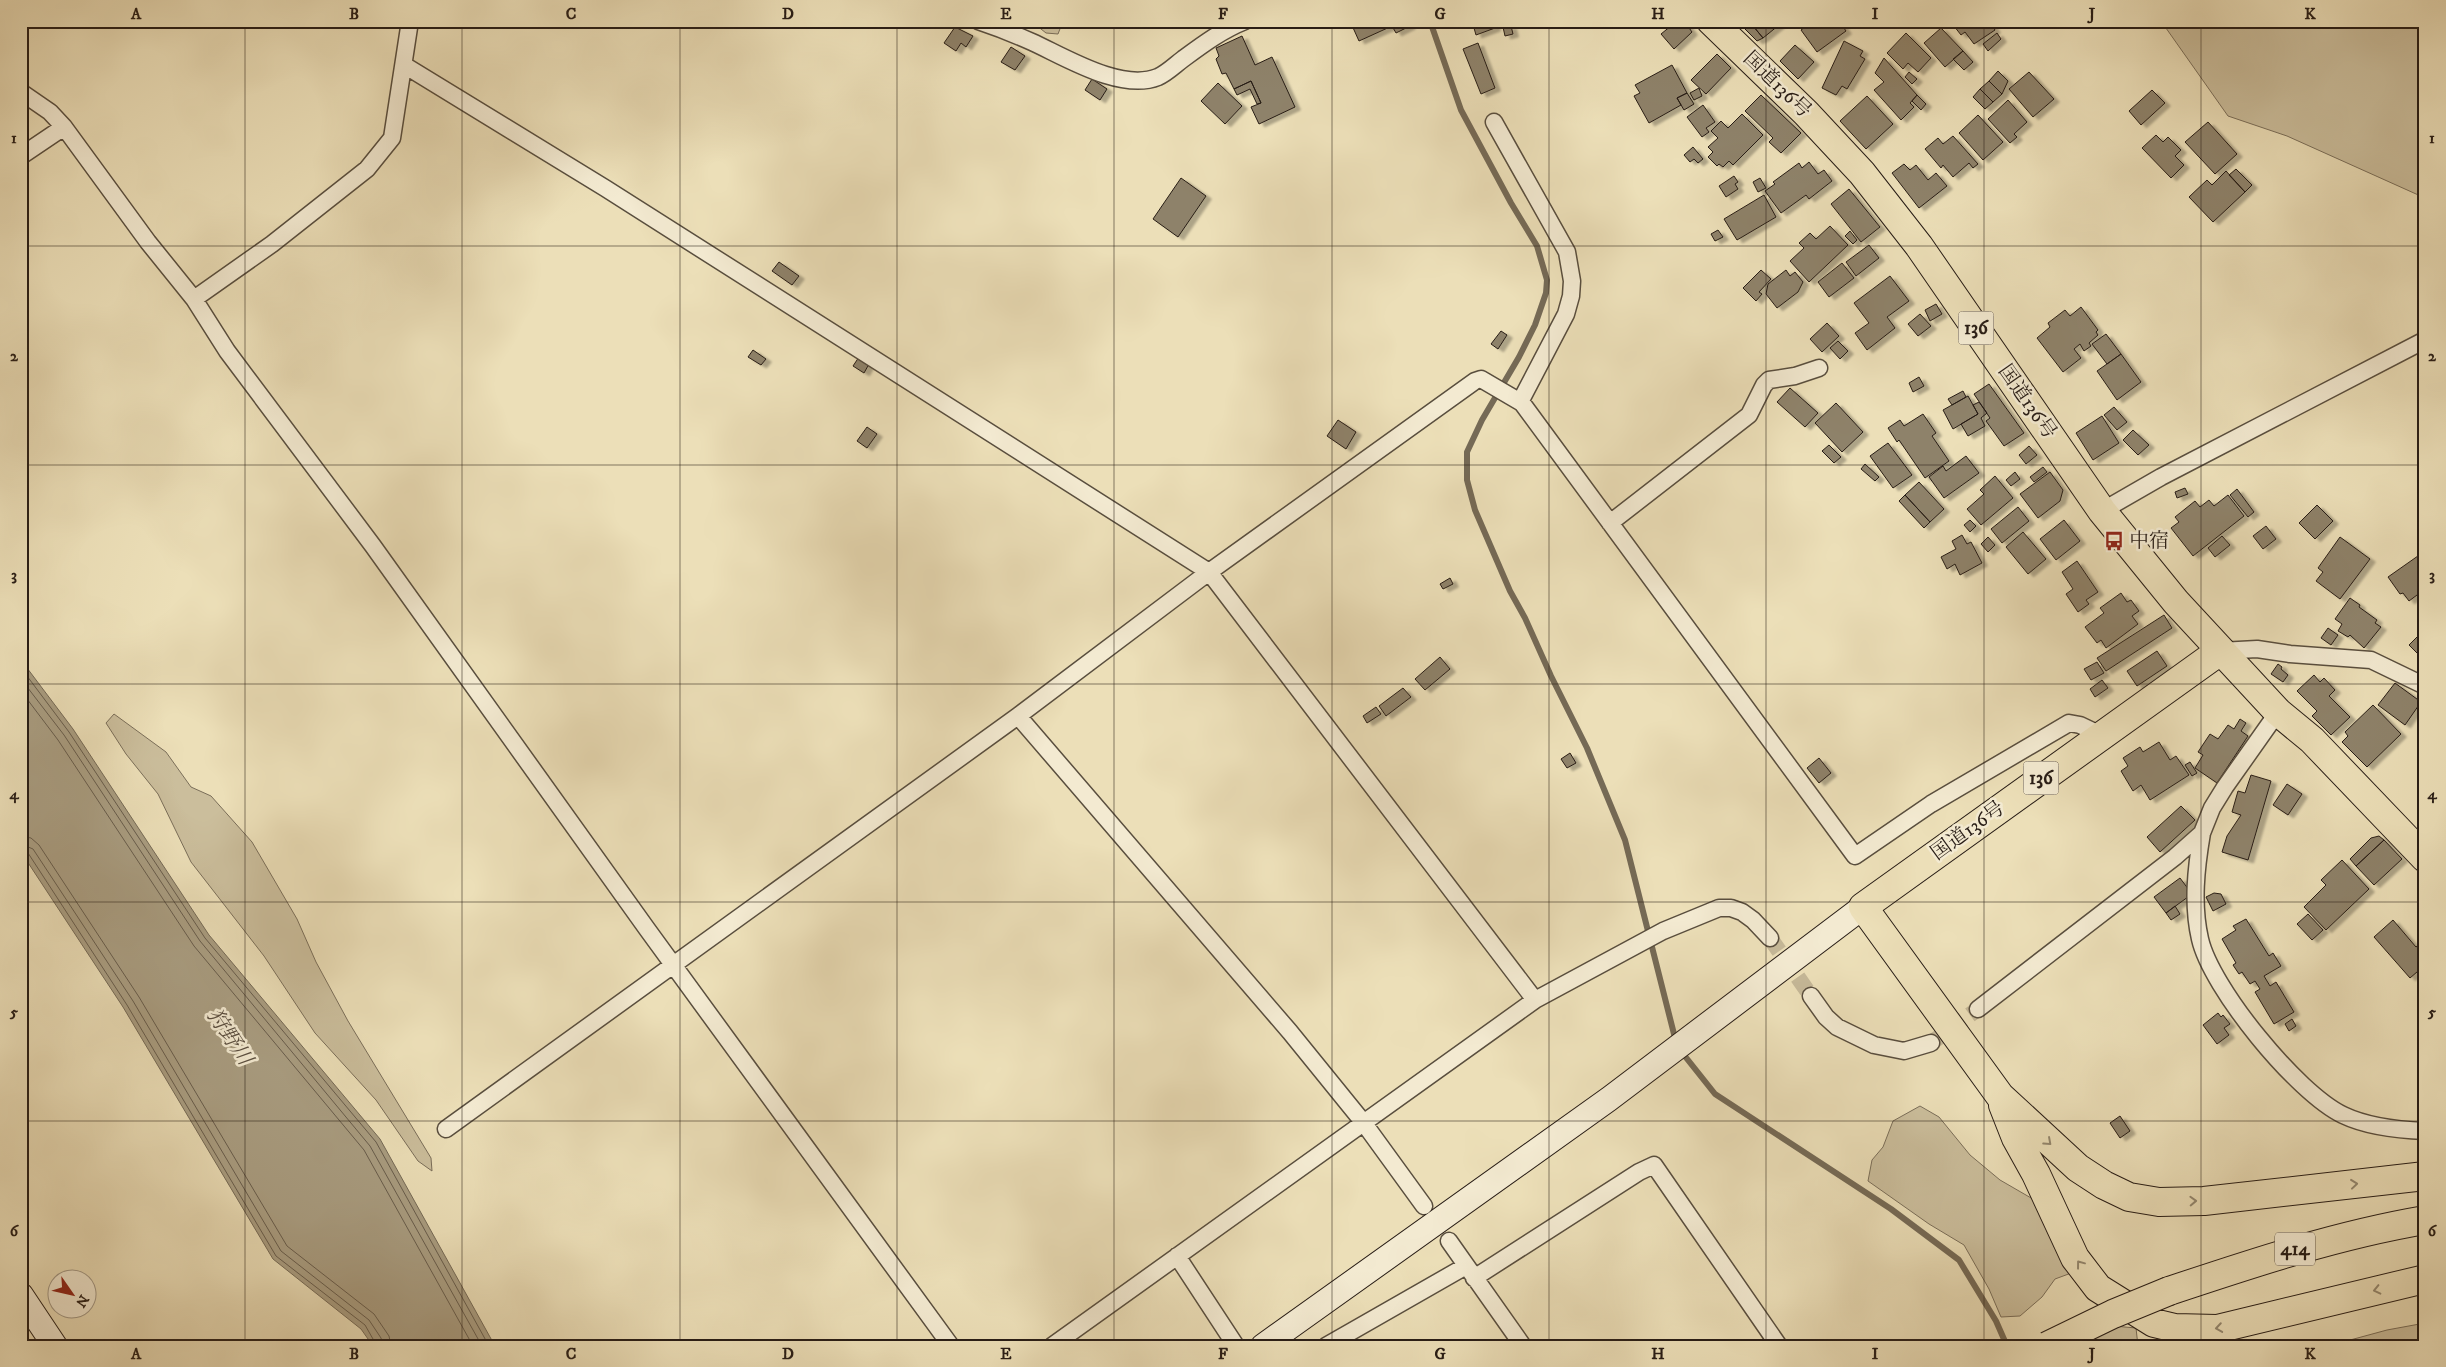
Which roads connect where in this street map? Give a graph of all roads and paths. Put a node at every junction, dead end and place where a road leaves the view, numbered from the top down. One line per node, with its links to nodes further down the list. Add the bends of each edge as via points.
1 (410, 21): 5 (street)
2 (978, 21): 3 (street, via 1093,70 1141,81 1159,77 1195,50)
3 (1245, 21)
4 (1711, 21): 14 (highway, 国道136号 / 136, via 1806,113 1862,173 1919,246)
5 (404, 65): 10 (street, via 392,138 367,170); 16 (street, via 646,214)
6 (21, 92): 8 (street, via 50,112)
7 (1494, 122): 13 (street, via 1567,252 1572,281 1572,296 1566,314)
8 (64, 127): 9 (street); 10 (street)
9 (21, 156)
10 (194, 300): 26 (street, via 227,351 373,546)
11 (2425, 340): 14 (street)
12 (1819, 368): 15 (street, via 1769,380 1749,415)
13 (1518, 401): 15 (street); 16 (street, via 1485,380 1475,381)
14 (2102, 511): 17 (highway, 国道136号 / 136)
15 (1610, 523): 21 (street, via 1854,856 1931,804 2070,723)
16 (1209, 572): 20 (street); 28 (street)
17 (2220, 651): 18 (street, via 2257,649 2371,660); 19 (highway, 国道136号 / 136); 21 (highway, 国道136号 / 136)
18 (2425, 686)
19 (2278, 712): 22 (street, via 2225,787); 23 (highway, 国道136号 / 136, via 2312,740)
20 (1018, 716): 26 (street); 32 (street, via 1290,1032)
21 (2100, 735): 24 (highway, 国道136号 / 136)
22 (2202, 833): 29 (street); 34 (street, via 2196,868 2200,938 2208,964 2264,1045 2302,1086 2343,1115 2395,1130)
23 (2425, 858)
24 (1863, 907): 31 (highway); 47 (street, via 1609,1099)
25 (1770, 938): 28 (street, via 1742,912 1719,908 1663,931)
26 (674, 964): 33 (street); 44 (street)
27 (1811, 996): 30 (street, via 1837,1027 1867,1042 1904,1051)
28 (1535, 1000): 32 (street)
29 (1978, 1009)
30 (1931, 1043)
31 (2000, 1096): 35 (highway, one-way to 35, via 2078,1168 2104,1186 2129,1197 2159,1202 2204,1201); 41 (highway, one-way to 31, via 2217,1329 2154,1324 2098,1288 2075,1258 2016,1138)
32 (1363, 1122): 36 (street); 39 (street)
33 (446, 1130)
34 (2425, 1131)
35 (2425, 1176)
36 (1424, 1206)
37 (2425, 1220): 51 (highway, 414, bridge, via 2387,1226 2282,1253 2169,1291)
38 (1449, 1241): 40 (street)
39 (1177, 1256): 45 (street); 46 (street)
40 (1470, 1272): 48 (street); 49 (street); 50 (street, via 1654,1166)
41 (2425, 1279)
42 (21, 1295): 43 (street)
43 (54, 1346)
44 (951, 1346)
45 (1052, 1346)
46 (1236, 1346)
47 (1263, 1346)
48 (1326, 1346)
49 (1522, 1346)
50 (1779, 1346)
51 (2047, 1346)

